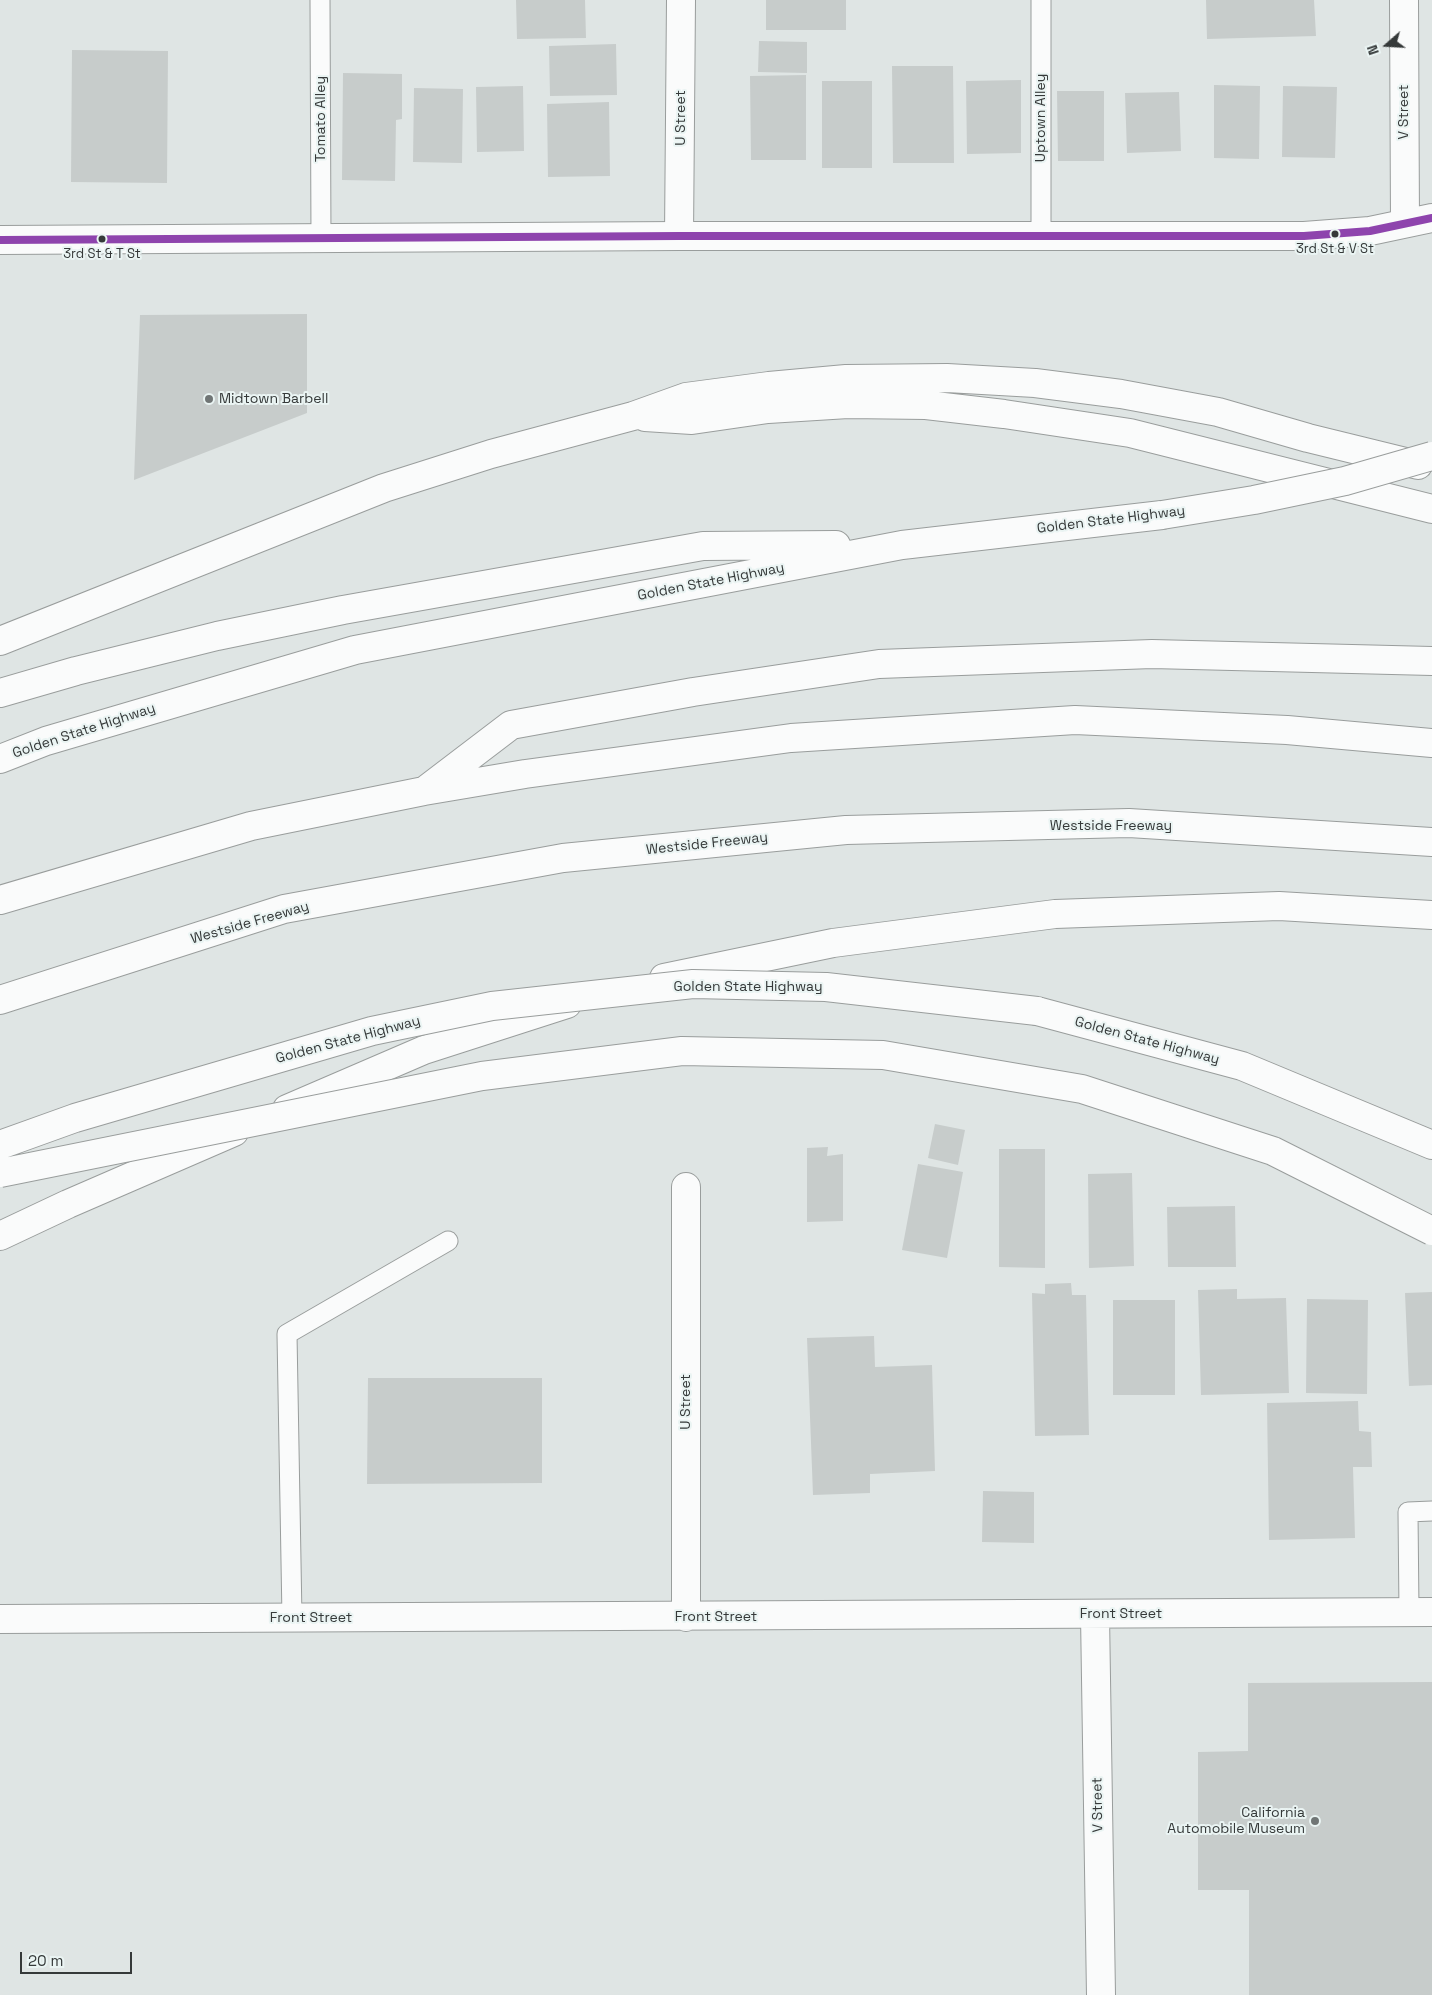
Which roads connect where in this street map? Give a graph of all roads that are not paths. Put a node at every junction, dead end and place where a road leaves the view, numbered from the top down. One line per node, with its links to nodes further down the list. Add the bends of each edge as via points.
1 (320, 0): 9 (lane, Tomato Alley)
2 (681, 0): 7 (main road, U Street)
3 (1041, 0): 8 (lane, Uptown Alley)
4 (1404, 0): 6 (main road, V Street)
5 (1432, 218): 6 (main road)
6 (1405, 223): 8 (main road, via 1332,235)
7 (680, 236): 8 (main road); 9 (main road)
8 (1041, 236)
9 (321, 239): 10 (main road)
10 (0, 240)
11 (633, 416): 13 (main road, via 686,397 836,380 947,378 1025,383 1121,394 1218,412); 14 (main road, via 692,420 768,409 848,404 926,406 1004,414 1130,433); 16 (main road, via 491,454 384,488)
12 (1432, 456): 15 (main road, Golden State Highway, bridge, via 1345,481 1162,516)
13 (1432, 468)
14 (1432, 509)
15 (902, 545): 18 (main road, via 703,546 342,610 217,636); 20 (main road, Golden State Highway, via 355,650 46,741)
16 (0, 641)
17 (1432, 661): 21 (main road, via 1152,654 879,664 693,692 512,725)
18 (0, 693)
19 (1432, 743): 21 (main road, via 1287,730 1075,720 791,738)
20 (0, 759)
21 (424, 791): 23 (main road, via 251,826)
22 (1432, 842): 25 (main road, Westside Freeway, via 1120,824 846,830 563,858 284,910)
23 (0, 900)
24 (1432, 915): 31 (main road, via 1279,906 1055,914 833,943 622,986 424,1050)
25 (0, 1000)
26 (0, 1145): 27 (main road, Golden State Highway, bridge, via 75,1118 372,1031 492,1006 693,984 826,987 1037,1011 1242,1066)
27 (1432, 1145)
28 (0, 1173): 30 (main road, bridge, via 482,1076 682,1051 883,1055 1082,1089 1273,1151)
29 (686, 1187): 36 (main road, U Street)
30 (1432, 1231)
31 (0, 1236)
32 (448, 1241): 37 (lane, via 288,1334)
33 (1432, 1511): 34 (lane, via 1408,1512)
34 (1420, 1612): 35 (main road, Front Street)
35 (1095, 1615): 36 (main road, Front Street); 39 (main road, V Street)
36 (686, 1617): 37 (main road, Front Street)
37 (292, 1618): 38 (main road, Front Street)
38 (0, 1619)
39 (1101, 1995)

